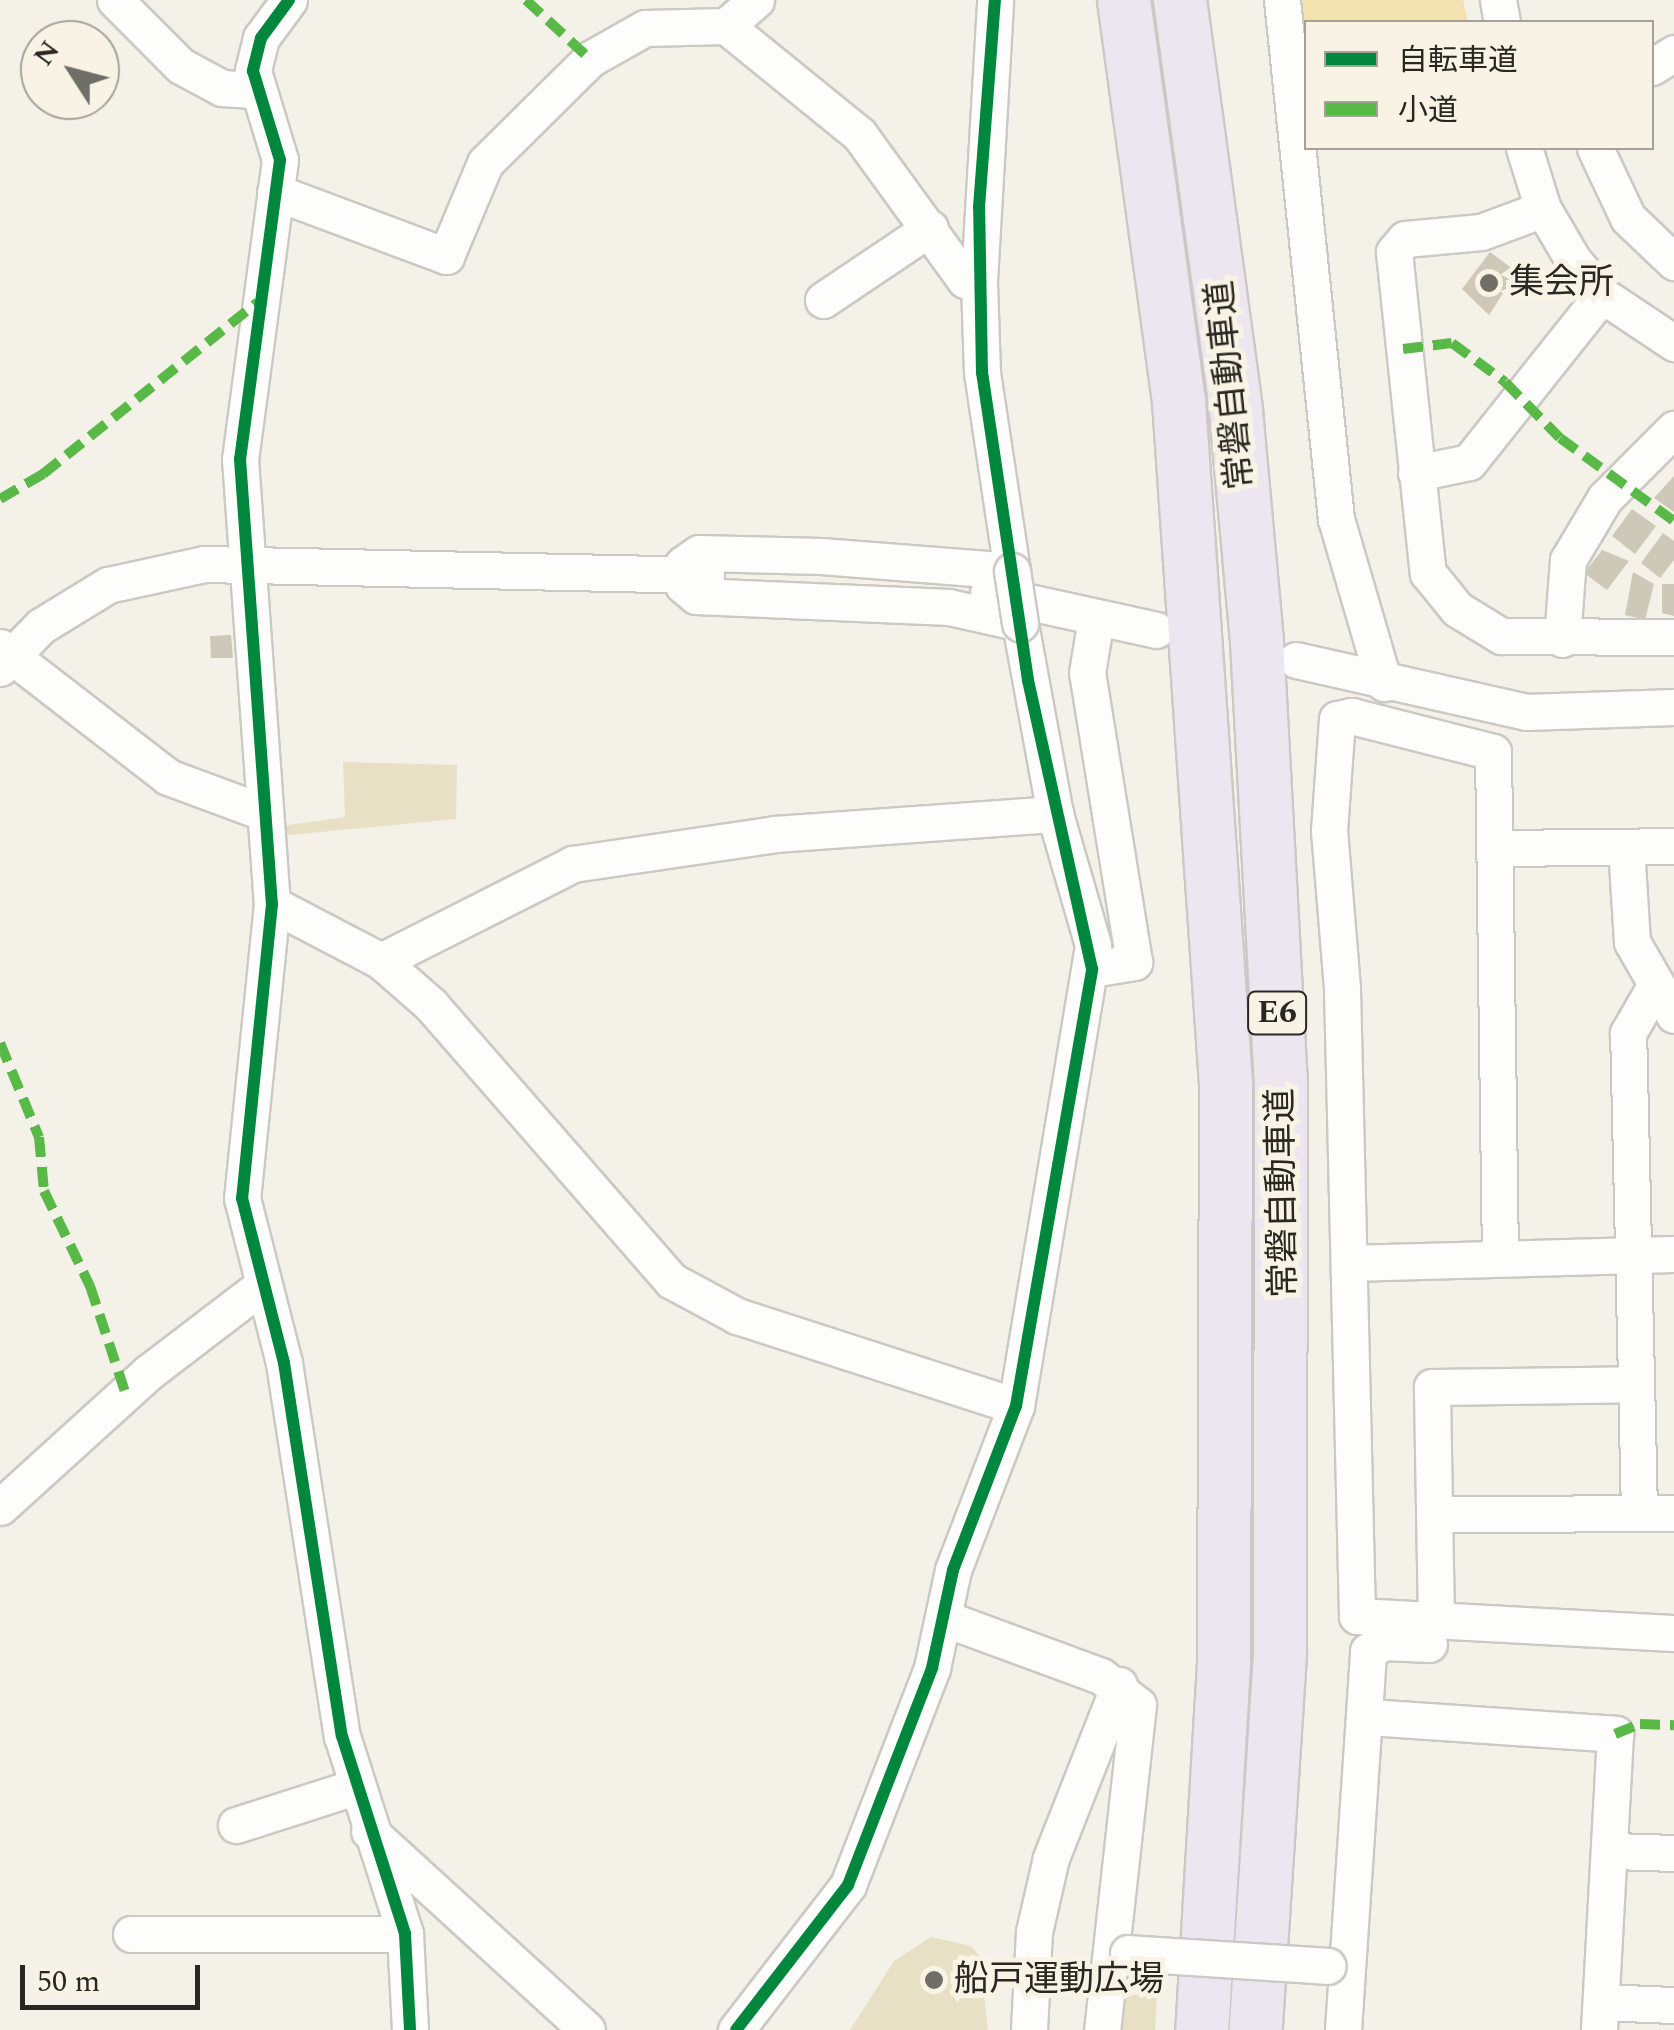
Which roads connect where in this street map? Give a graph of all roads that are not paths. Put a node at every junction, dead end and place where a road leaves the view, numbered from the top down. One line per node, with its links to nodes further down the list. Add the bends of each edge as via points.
1 (115, 0): 9 (street, via 181,66 222,88)
2 (289, 0): 9 (street, via 256,52)
3 (756, 0): 8 (street)
4 (995, 0): 16 (street)
5 (1124, 0): 76 (highway, 常磐自動車道 / E6, via 1181,420 1226,1085 1224,1644)
6 (1180, 0): 77 (highway, 常磐自動車道 / E6, via 1236,411 1258,642 1280,1080 1280,1654)
7 (1282, 0): 32 (street, via 1336,518)
8 (726, 26): 12 (street, via 645,28 590,60 511,128 484,163 446,256); 14 (street, via 831,106)
9 (254, 90): 12 (street, via 278,139)
10 (1525, 150): 13 (street)
11 (1596, 150): 15 (street, via 1628,218)
12 (275, 192): 22 (street, via 240,459)
13 (1543, 209): 17 (street); 21 (street, via 1480,232 1405,239 1394,252)
14 (930, 228): 16 (street, via 965,280); 18 (street)
15 (1674, 262)
16 (979, 281): 23 (street, via 982,374)
17 (1602, 295): 19 (street); 21 (street, via 1469,462)
18 (823, 300)
19 (1674, 343)
20 (1674, 430): 29 (street, via 1605,498 1568,560)
21 (1416, 473): 29 (street, via 1422,552 1441,592 1501,636)
22 (245, 565): 24 (street); 30 (street, via 204,564 108,584); 34 (street)
23 (1012, 571): 24 (street, via 948,561 699,553 683,564); 26 (street, bridge)
24 (682, 575): 25 (street, via 951,587); 26 (street, via 696,596 949,608)
25 (1096, 618): 27 (street); 41 (street, via 1088,673 1134,962)
26 (1020, 623): 35 (street)
27 (1156, 630)
28 (1674, 636): 29 (street)
29 (1562, 638)
30 (3, 658): 34 (street, via 168,778)
31 (1296, 660): 32 (street)
32 (1384, 682): 33 (street, via 1526,712)
33 (1674, 707)
34 (260, 811): 39 (street)
35 (1055, 814): 40 (street, via 775,834 573,864); 41 (street)
36 (1674, 846): 37 (street)
37 (1626, 847): 38 (street); 42 (street, via 1628,920)
38 (1497, 848): 45 (street); 46 (street, via 1493,752 1352,716 1337,719 1329,830)
39 (272, 904): 40 (street); 47 (street, via 242,1150 247,1240)
40 (381, 960): 49 (street, via 536,1117 672,1281 752,1322)
41 (1092, 969): 49 (street)
42 (1664, 1001): 43 (street, via 1628,1033)
43 (1632, 1254): 44 (street); 45 (street); 48 (street)
44 (1674, 1254)
45 (1500, 1258): 46 (street)
46 (1349, 1263): 55 (street, via 1357,1616)
47 (260, 1288): 50 (street, via 149,1372); 60 (street, via 284,1363 332,1688)
48 (1634, 1384): 51 (street); 53 (street, via 1432,1387)
49 (1016, 1406): 54 (street, via 964,1533)
50 (0, 1507)
51 (1639, 1512): 52 (street); 53 (street)
52 (1674, 1513)
53 (1434, 1514): 55 (street)
54 (946, 1618): 58 (street); 73 (street, via 848,1885)
55 (1436, 1622): 56 (street)
56 (1674, 1633)
57 (1674, 1653): 59 (street, via 1384,1642 1368,1651)
58 (1118, 1685): 67 (street, via 1138,1706); 74 (street, via 1051,1858 1034,1932)
59 (1368, 1716): 63 (street, via 1615,1734); 68 (street)
60 (355, 1787): 61 (street); 62 (street)
61 (236, 1825)
62 (368, 1830): 66 (street); 72 (street)
63 (1614, 1851): 64 (street); 70 (street)
64 (1674, 1854)
65 (131, 1934): 66 (street)
66 (404, 1934): 71 (street)
67 (1117, 1952): 68 (street, bridge); 75 (street)
68 (1340, 1967): 78 (street)
69 (1674, 2005): 70 (street)
70 (1600, 2016)
71 (410, 2030)
72 (587, 2030)
73 (736, 2030)
74 (1029, 2030)
75 (1102, 2030)
76 (1202, 2030)
77 (1256, 2030)
78 (1343, 2030)

